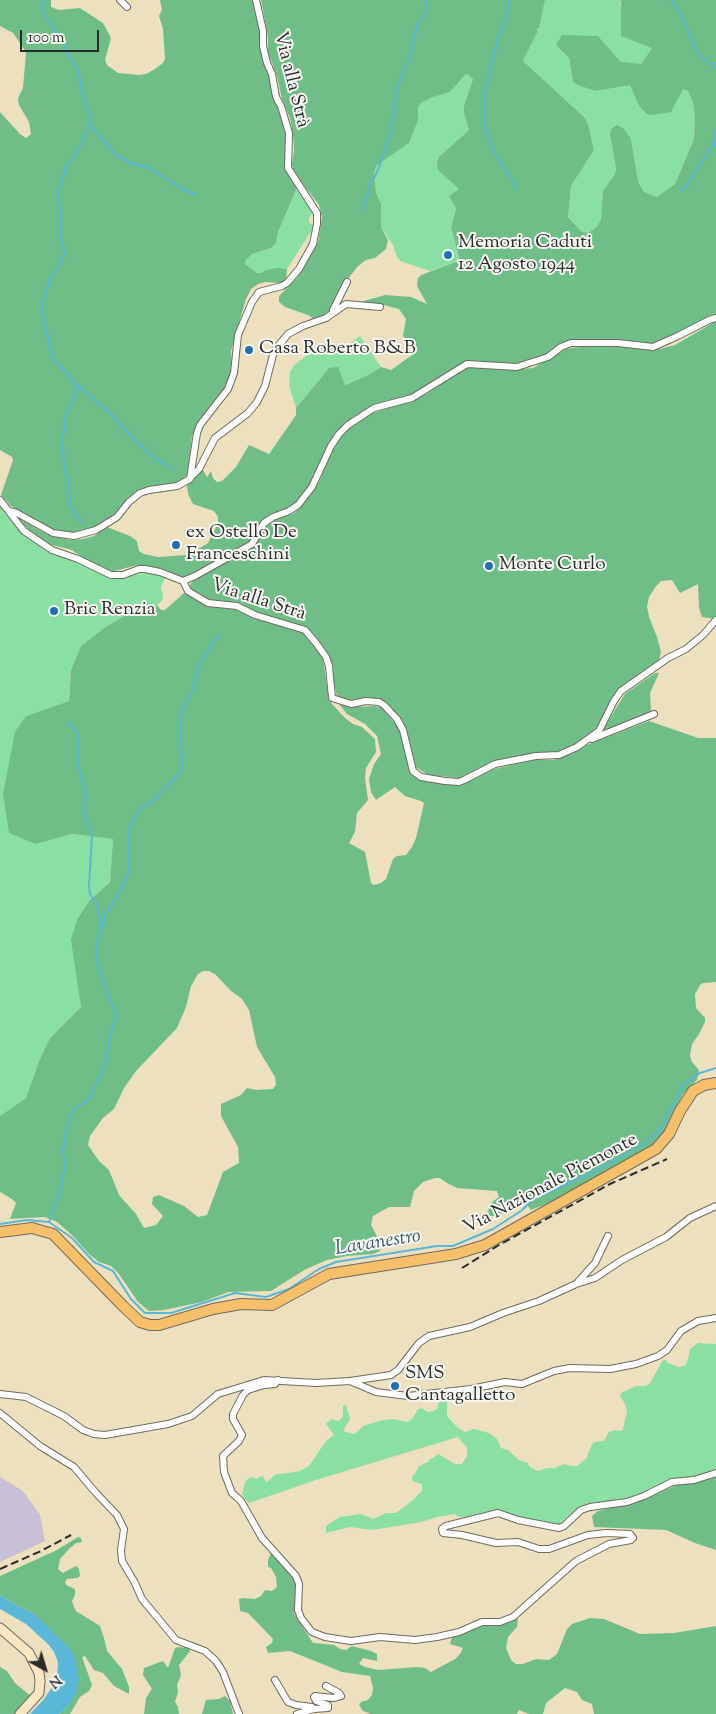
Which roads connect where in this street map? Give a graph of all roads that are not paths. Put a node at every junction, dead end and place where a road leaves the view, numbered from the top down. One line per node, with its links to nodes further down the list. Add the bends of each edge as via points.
1 (120, 0): 3 (street)
2 (256, 0): 8 (street, Via alla Strà, via 267,63 289,133 288,168 317,213 317,224 313,244 294,275 282,286 259,292 252,302 238,335 234,373 228,389 197,433)
3 (127, 7)
4 (347, 282): 6 (street)
5 (380, 307): 6 (street, via 346,304)
6 (332, 313): 8 (street, via 319,322 295,329 280,342 257,402 215,438)
7 (716, 318): 11 (street, Via alla Strà, via 653,347 571,343 548,357 517,367 467,364 412,398 374,408 339,434 312,487 298,505 264,524 252,544)
8 (190, 479): 10 (street, Via alla Strà, via 177,486 140,493 117,517 96,530 74,536 53,533)
9 (0, 500): 10 (street, Via alla Strà)
10 (9, 511): 11 (street, Via alla Strà, via 24,531 40,543 105,573 116,576 145,569)
11 (183, 581): 14 (street, Via alla Strà, via 188,591 208,603 237,606 308,632 327,660 332,698 351,704 366,701 384,705 400,724 412,768 421,776 459,782 495,764 559,755)
12 (716, 620): 14 (street, Via alla Strà, via 686,649 622,691 599,731)
13 (654, 714): 14 (street, Via alla Strà)
14 (586, 741)
15 (716, 1083): 17 (main road, Via Nazionale Piemonte, via 693,1091 669,1134 656,1149 485,1245 456,1254 329,1274 272,1305 240,1304 150,1325 140,1322 53,1234 32,1228)
16 (716, 1206): 19 (street, via 690,1218 677,1230 606,1272)
17 (0, 1232)
18 (608, 1236): 19 (street, via 595,1263)
19 (576, 1284): 22 (street, via 470,1327 429,1336 391,1375)
20 (716, 1318): 22 (street, via 698,1321 682,1331 658,1356 610,1369 570,1368 522,1384 505,1382 408,1396 376,1392)
21 (278, 1380): 22 (street); 23 (street, via 264,1380 218,1394 192,1416 168,1424 104,1435 83,1430 64,1416 26,1397); 25 (street, via 274,1384 248,1390 243,1395 233,1414 242,1435 223,1456 224,1472 232,1492 241,1501 262,1538 296,1576 301,1618 312,1632 325,1637 351,1641 380,1637 415,1640 452,1634 482,1622 500,1622 513,1616 576,1561 609,1544 633,1538 630,1534 588,1535 549,1549 539,1549 518,1542 496,1543 443,1533 446,1526 498,1513 559,1528 581,1510 627,1502 672,1482)
22 (350, 1381)
23 (0, 1394)
24 (0, 1414): 31 (street, via 40,1446 74,1466 117,1515 124,1529 122,1561 142,1600 176,1640 205,1651 216,1662)
25 (716, 1473)
26 (0, 1628): 30 (main road, via 29,1653 39,1673 38,1693)
27 (275, 1680): 29 (street, via 288,1702)
28 (326, 1686): 29 (street, via 341,1696 315,1696 316,1701 328,1706)
29 (314, 1709): 32 (street)
30 (20, 1714)
31 (239, 1714)
32 (297, 1714)

